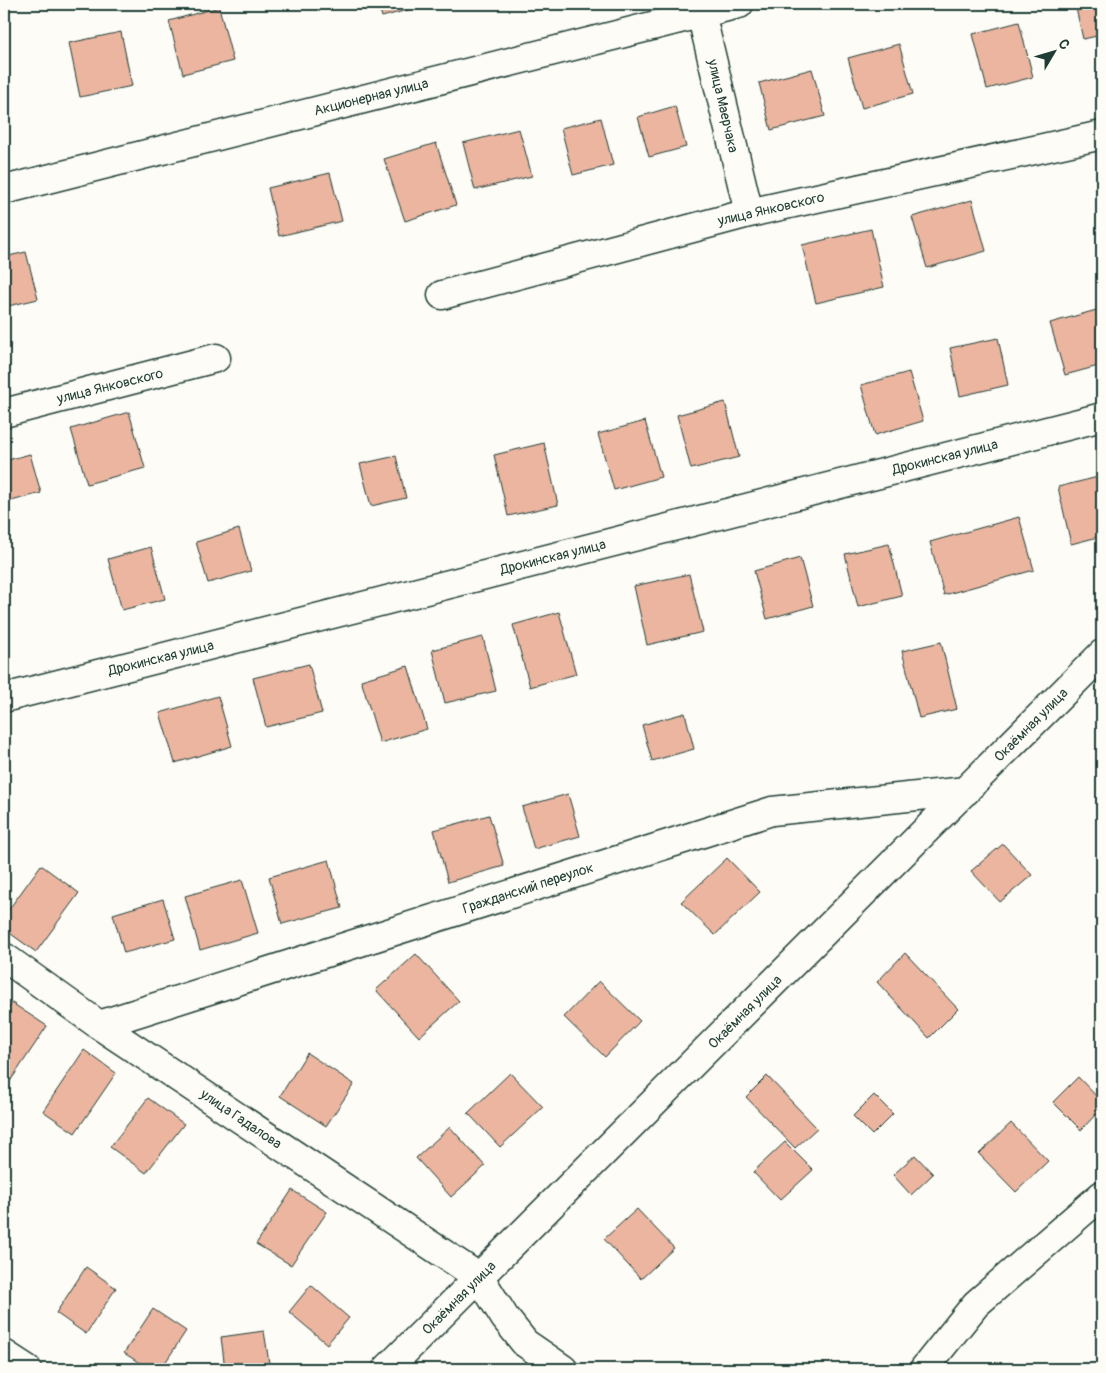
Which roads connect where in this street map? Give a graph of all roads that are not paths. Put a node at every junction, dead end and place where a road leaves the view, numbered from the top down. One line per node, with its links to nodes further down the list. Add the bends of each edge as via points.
1 (739, 4): 2 (street, Акционерная улица)
2 (695, 8): 4 (street, Акционерная улица); 5 (street, улица Маерчака)
3 (1102, 135): 5 (street, улица Янковского)
4 (4, 190)
5 (749, 213): 6 (street, улица Янковского)
6 (442, 295)
7 (216, 358): 8 (street, улица Янковского)
8 (4, 413)
9 (1102, 416): 11 (street, Дрокинская улица)
10 (1102, 654): 12 (street, Окаёмная улица)
11 (4, 698)
12 (966, 791): 14 (street, Гражданский переулок, via 772,811); 16 (street, Окаёмная улица)
13 (4, 957): 14 (street, улица Гадалова)
14 (99, 1025): 16 (street, улица Гадалова)
15 (1102, 1195): 21 (street, via 976,1304)
16 (480, 1278): 19 (street, Окаёмная улица); 20 (street, via 525,1343)
17 (4, 1354): 18 (street)
18 (27, 1369)
19 (387, 1369)
20 (563, 1369)
21 (924, 1369)

